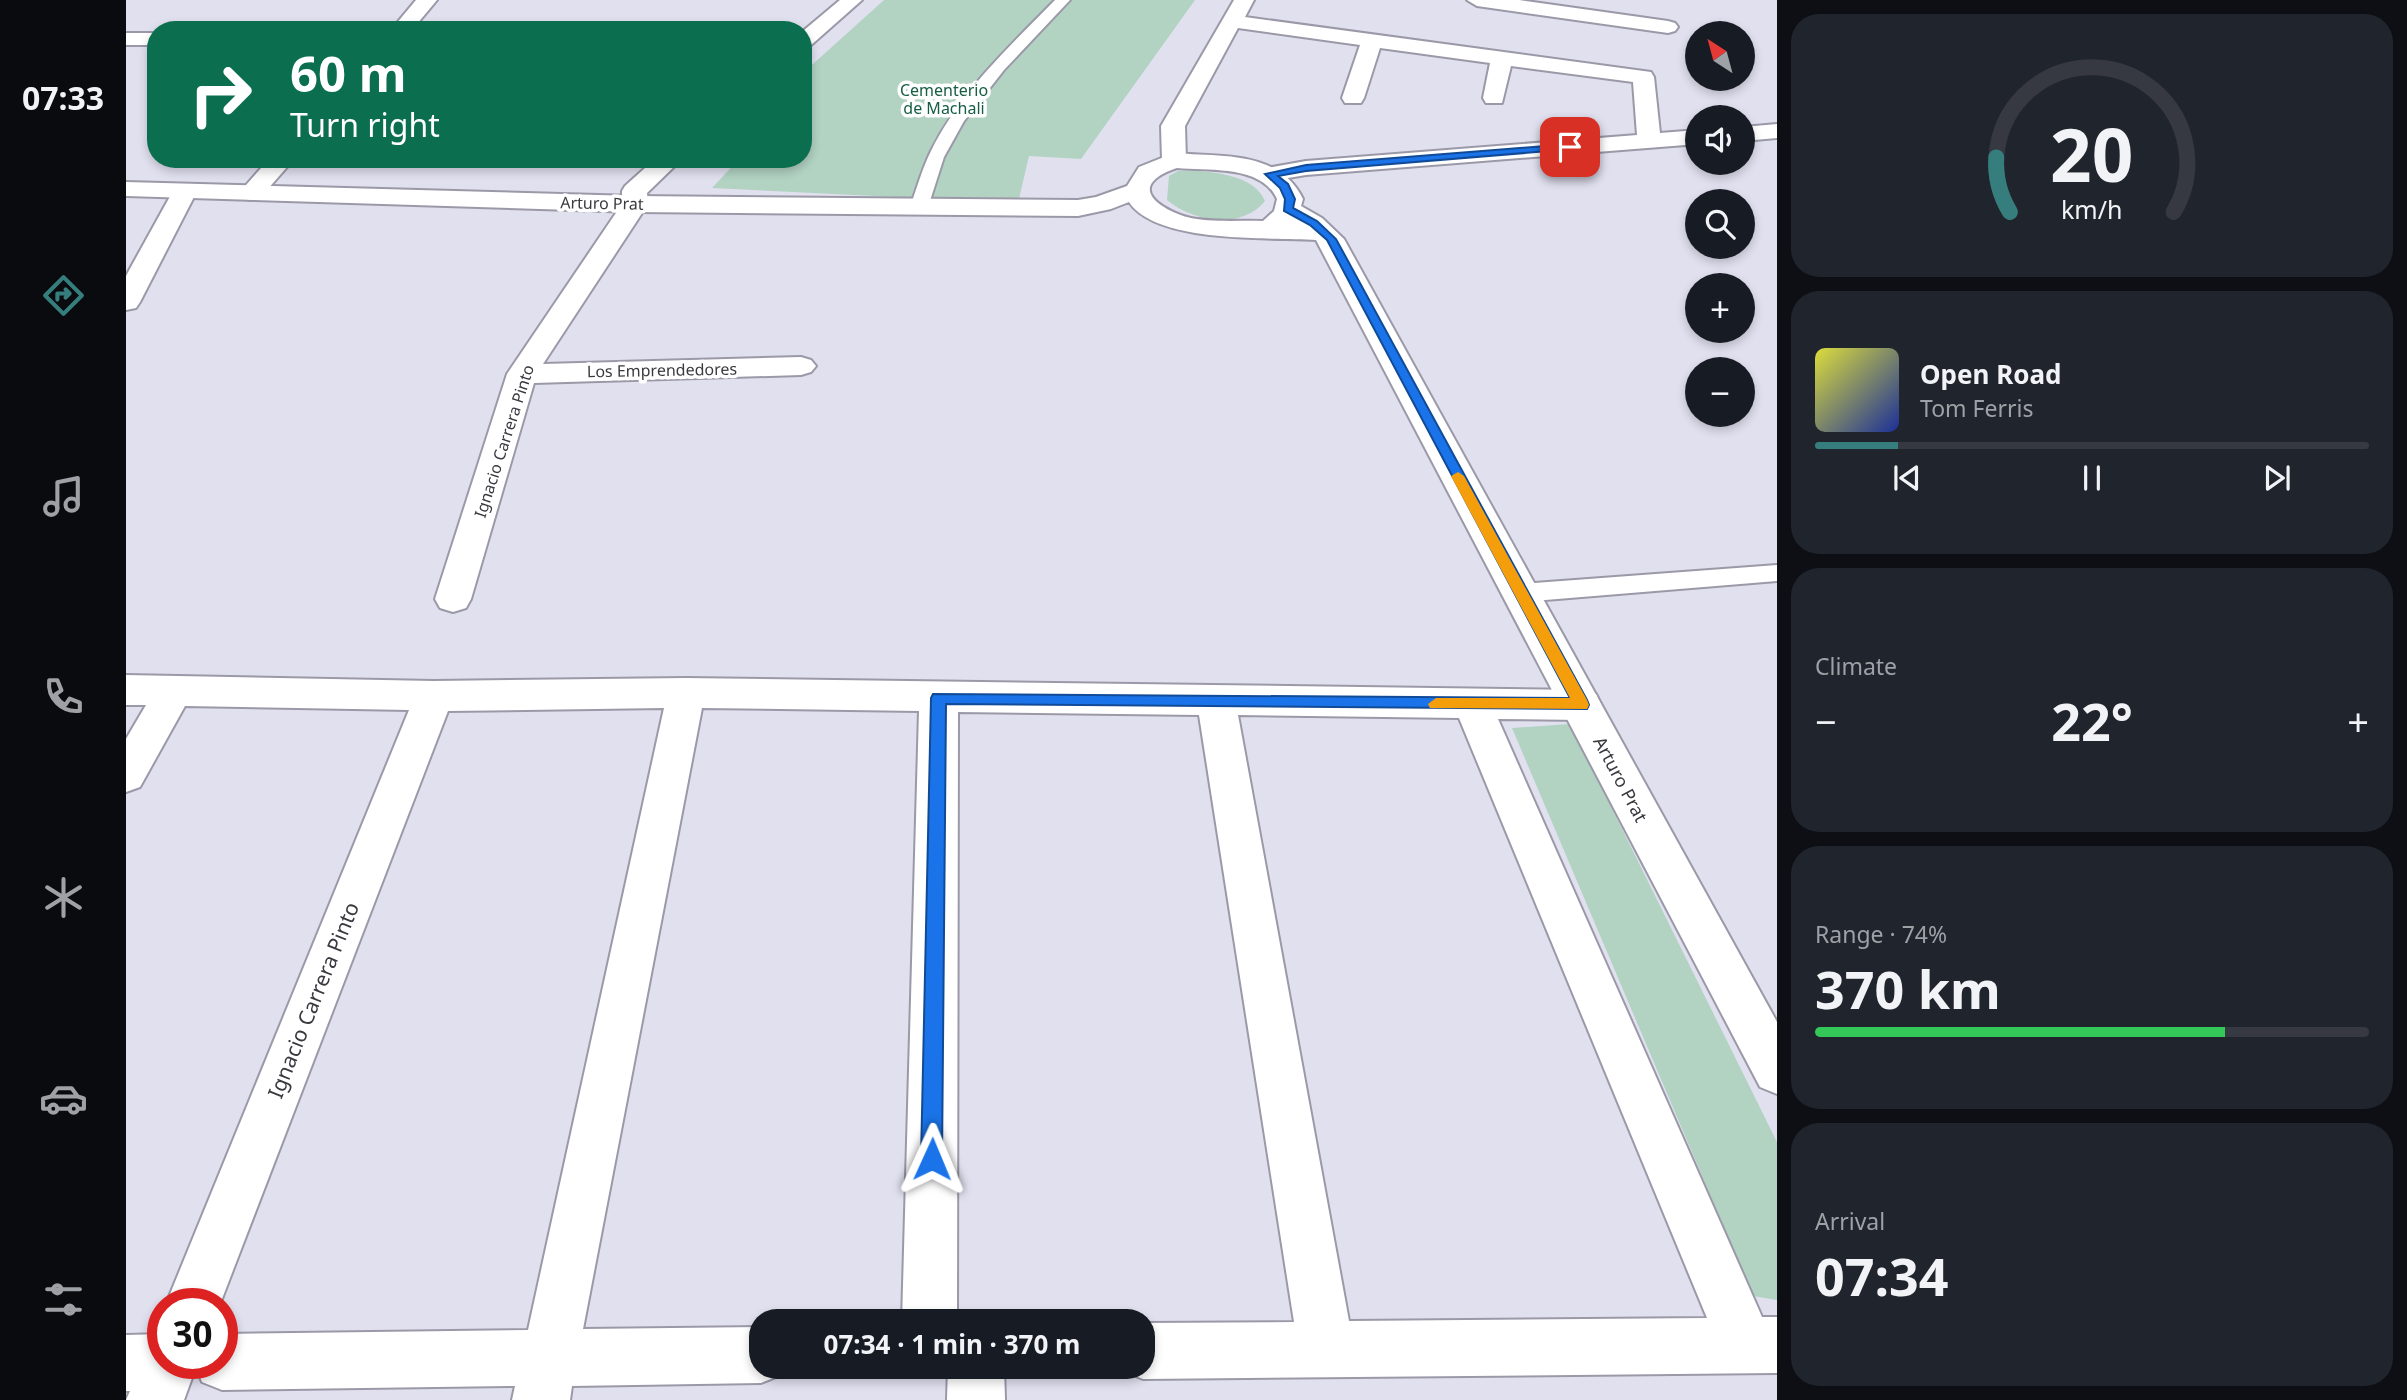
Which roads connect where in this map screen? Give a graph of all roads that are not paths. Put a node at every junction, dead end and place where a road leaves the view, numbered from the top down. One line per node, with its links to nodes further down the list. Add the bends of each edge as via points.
1 (427, 0): 7 (street)
2 (852, 0): 11 (street)
3 (1063, 0): 31 (lane, via 974,94 944,141)
4 (1244, 0): 8 (street)
5 (1477, 0): 9 (street)
6 (1638, 0): 9 (street)
7 (409, 21)
8 (1230, 21): 14 (street); 22 (street, via 1173,126)
9 (1644, 23): 10 (street)
10 (1668, 27)
11 (812, 34)
12 (126, 39): 13 (street)
13 (147, 39)
14 (1372, 41): 15 (street); 16 (street)
15 (1502, 58): 17 (street); 21 (street, via 1643,77)
16 (1353, 98)
17 (1494, 98)
18 (1777, 131): 19 (street)
19 (1755, 133)
20 (1685, 138): 21 (street)
21 (1648, 141): 25 (street)
22 (1174, 160): 25 (street, via 1259,168); 27 (street, Arturo Prat, via 1148,172)
23 (274, 168): 29 (street)
24 (660, 168): 30 (street, Ignacio Carrera Pinto, via 634,191)
25 (1270, 174): 33 (street, via 1284,186 1290,199)
26 (126, 189): 28 (street, Arturo Prat)
27 (1138, 190): 32 (street, Arturo Prat); 34 (street, via 1146,208)
28 (185, 191): 29 (street, Arturo Prat); 37 (street)
29 (251, 193): 30 (street, Arturo Prat)
30 (635, 204): 31 (street, Arturo Prat); 39 (street, Ignacio Carrera Pinto)
31 (919, 207): 32 (street, Arturo Prat)
32 (1078, 208): 34 (street, Arturo Prat, via 1100,215)
33 (1287, 209): 35 (street); 36 (street)
34 (1163, 218): 35 (street, Arturo Prat, via 1183,225)
35 (1270, 229): 36 (street, Arturo Prat)
36 (1325, 232): 41 (street, Arturo Prat)
37 (126, 302)
38 (801, 366): 39 (street, Los Emprendedores)
39 (522, 373): 42 (street, Ignacio Carrera Pinto)
40 (1777, 573): 41 (lane)
41 (1521, 593): 50 (street, Arturo Prat)
42 (453, 599)
43 (126, 690): 44 (street)
44 (173, 692): 46 (street); 51 (street)
45 (686, 693): 46 (street); 47 (street); 63 (street)
46 (434, 696): 53 (street, Ignacio Carrera Pinto)
47 (939, 698): 48 (street); 54 (street)
48 (1216, 702): 49 (street); 56 (street)
49 (1472, 704): 50 (street); 55 (street)
50 (1581, 705): 52 (street, Arturo Prat)
51 (126, 775)
52 (1777, 1070)
53 (199, 1288)
54 (929, 1309)
55 (1761, 1344): 56 (street)
56 (1326, 1349): 57 (street)
57 (1155, 1351)
58 (749, 1356): 63 (street)
59 (147, 1362): 60 (street)
60 (126, 1363)
61 (238, 1363): 63 (street)
62 (163, 1379): 65 (street)
63 (546, 1379)
64 (976, 1379): 66 (street)
65 (155, 1400)
66 (976, 1400)

